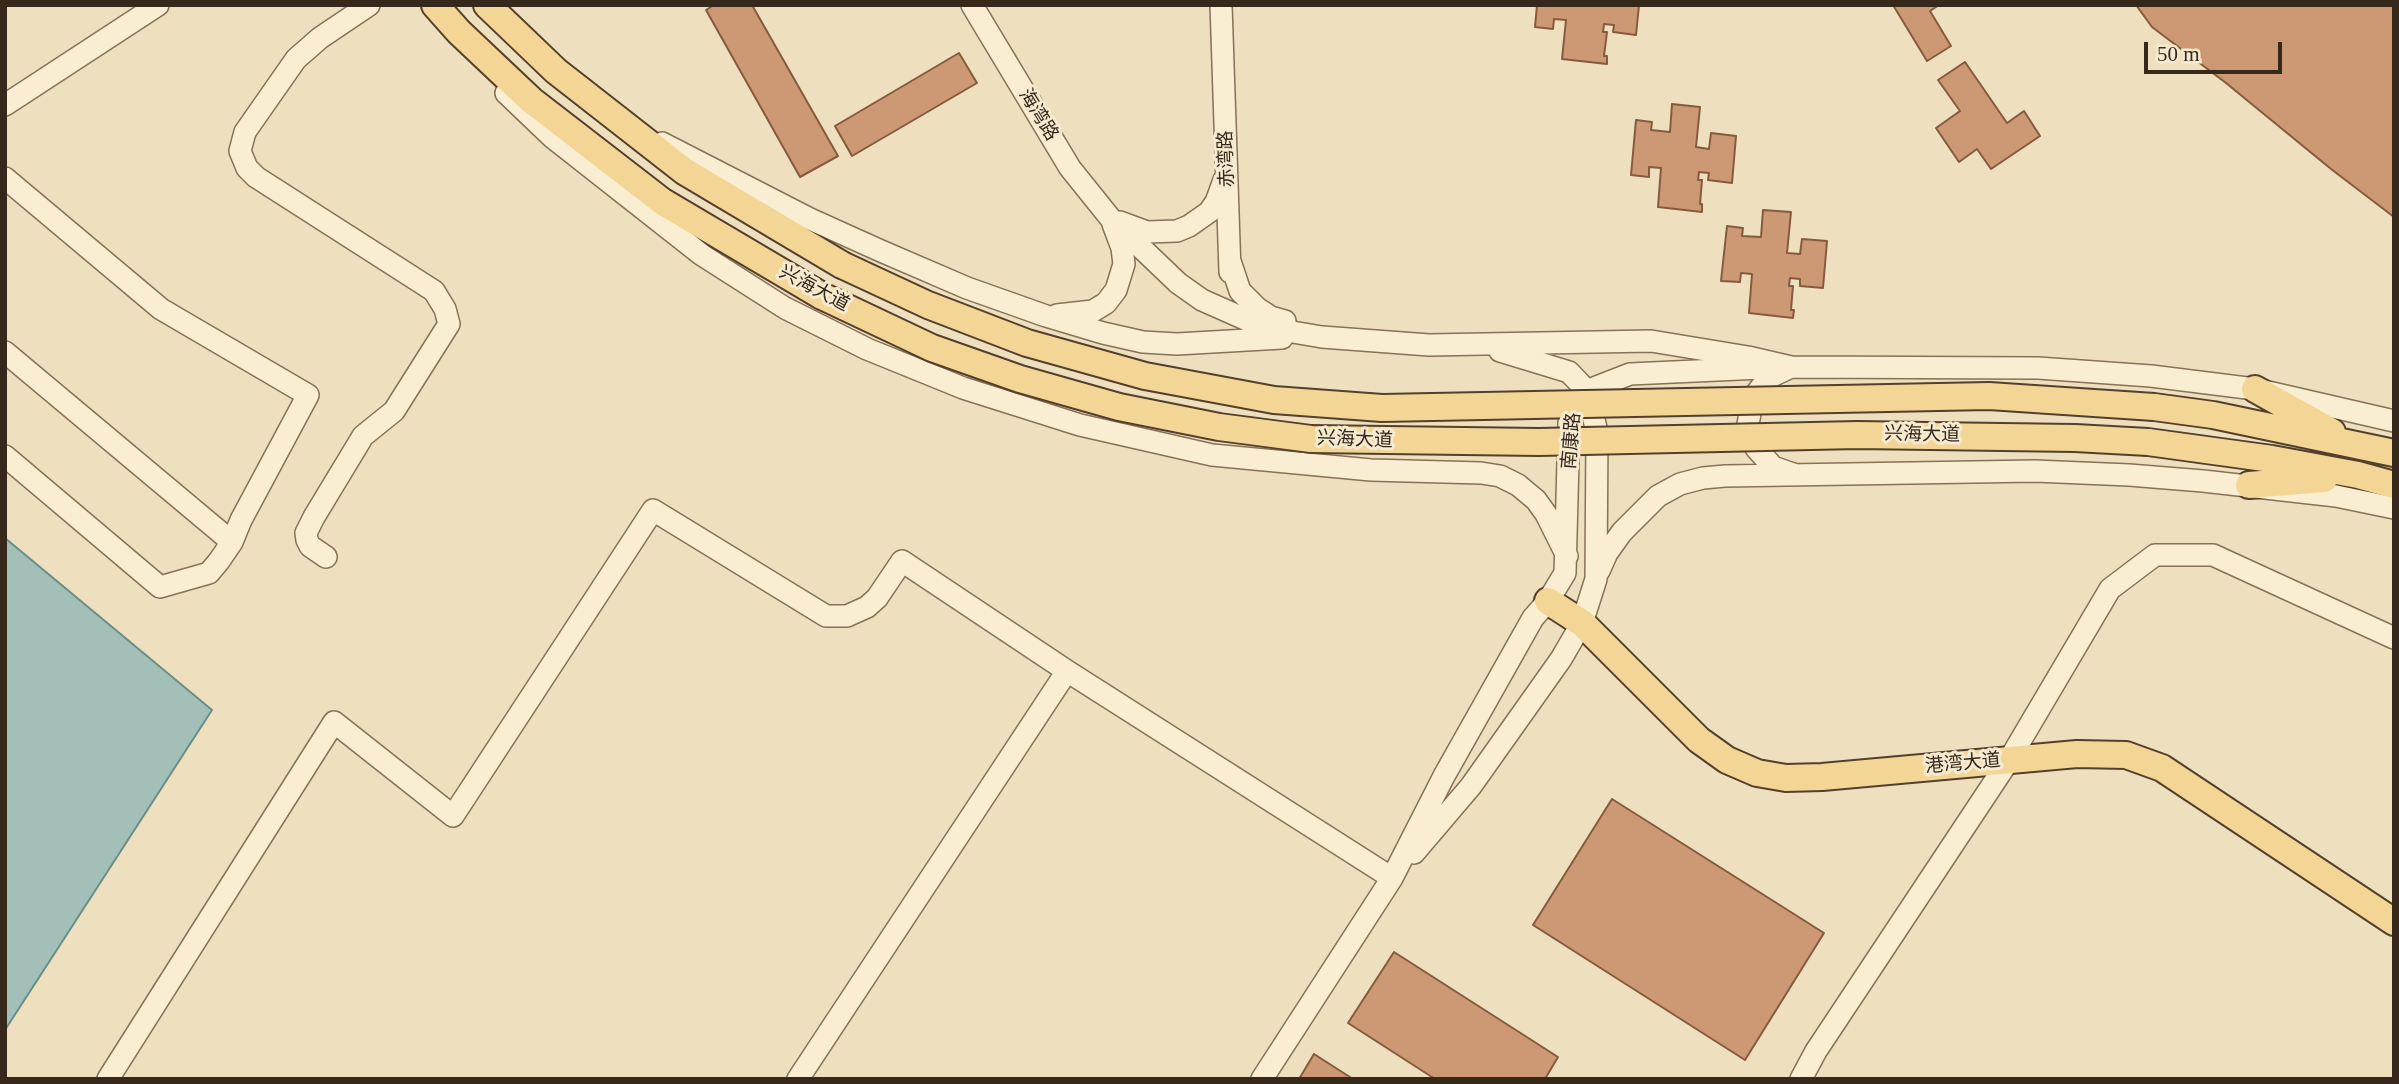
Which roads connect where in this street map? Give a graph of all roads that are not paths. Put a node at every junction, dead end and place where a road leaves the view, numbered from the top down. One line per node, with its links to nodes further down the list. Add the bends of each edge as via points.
1 (158, 5): 7 (street)
2 (369, 5): 32 (street, via 296,60 245,132 240,151 256,177 424,283 440,298 449,324 394,411 363,436 314,517 307,540)
3 (434, 5): 26 (main road, 兴海大道, bridge, via 531,100 663,202 822,296 933,348 1020,379 1132,410 1311,439 2075,438 2148,442); 31 (street, 兴海大道, via 512,99 614,187 702,255 785,308 867,349 963,388 1054,417 1212,455 1500,476 1536,500)
4 (487, 5): 8 (main road, 兴海大道, via 556,71)
5 (972, 5): 11 (street, 海湾路, via 1070,167)
6 (1221, 5): 9 (street, 赤湾路)
7 (5, 106)
8 (618, 121): 14 (street, 兴海大道, via 810,219 967,288); 22 (main road, 兴海大道, bridge, via 684,171 842,265 1027,343 1145,376 1274,400 1382,408 1989,396 2154,407)
9 (1227, 171): 11 (street, via 1209,212 1177,231 1147,232); 12 (street, 赤湾路)
10 (5, 178): 30 (street, via 161,309 308,395)
11 (1111, 219): 13 (street, 兴海大道, via 1178,283); 14 (street, via 1124,264 1116,290 1093,311)
12 (1230, 261): 13 (street, 赤湾路); 16 (street, 兴海大道, via 1240,291 1271,317 1297,324 1420,332)
13 (1230, 314): 15 (street, 兴海大道, via 1263,327)
14 (1046, 316): 15 (street, 兴海大道, via 1143,342)
15 (1322, 337): 16 (street, 兴海大道)
16 (1475, 345): 18 (street, 兴海大道, via 1651,341); 20 (street, via 1569,372)
17 (5, 352): 30 (street)
18 (1791, 367): 19 (street, 兴海大道, via 2038,368); 20 (street, via 1630,374); 25 (street, via 1768,378 1753,398 1748,424 1756,448 1773,467)
19 (2255, 389): 21 (street, 兴海大道); 22 (main road)
20 (1587, 391): 31 (street, 南康路, via 1578,399 1569,423); 33 (street, 南康路, via 1597,432)
21 (2394, 421)
22 (2348, 443): 23 (main road, 兴海大道)
23 (2394, 453)
24 (5, 456): 30 (street, via 160,587 209,573)
25 (1797, 475): 27 (street, 兴海大道, via 2035,471); 33 (street, 兴海大道, via 1725,476 1680,484 1658,496 1622,532 1606,553)
26 (2358, 475): 27 (main road); 28 (main road, 兴海大道)
27 (2249, 485): 29 (street, 兴海大道)
28 (2394, 485)
29 (2394, 508)
30 (232, 542)
31 (1567, 556): 34 (street, 南康路, via 1565,573)
32 (326, 557)
33 (1596, 579): 35 (street, 南康路)
34 (1548, 601): 35 (main road, 港湾大道); 39 (street, 南康路, via 1533,618 1444,776)
35 (1582, 623): 38 (main road, 港湾大道, via 1699,740 1727,760 1757,773 1822,777); 39 (street, 南康路, via 1471,786)
36 (2394, 638): 38 (street, via 2213,555 2155,555 2110,589)
37 (1067, 671): 39 (street); 41 (street, via 902,561 867,607 847,616 827,615 653,510 453,816 334,722); 42 (street)
38 (2009, 760): 40 (main road, 港湾大道, via 2106,753 2144,759); 44 (street)
39 (1392, 878): 43 (street)
40 (2394, 922)
41 (108, 1079)
42 (797, 1079)
43 (1262, 1079)
44 (1801, 1079)

